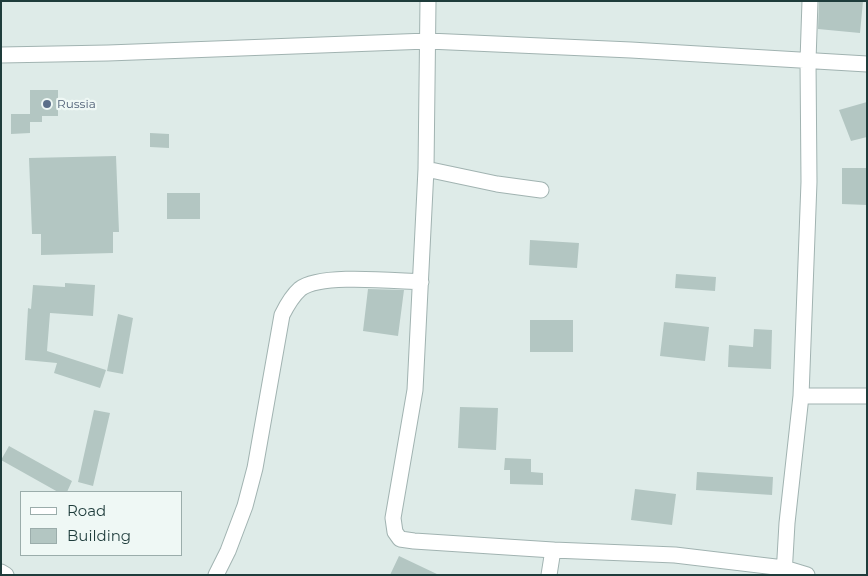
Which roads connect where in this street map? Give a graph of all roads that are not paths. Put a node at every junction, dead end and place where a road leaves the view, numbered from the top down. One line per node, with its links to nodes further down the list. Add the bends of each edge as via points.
1 (428, 1): 3 (street)
2 (810, 1): 5 (street)
3 (428, 41): 4 (street); 5 (street); 7 (street)
4 (1, 54)
5 (808, 61): 6 (street); 10 (street, via 809,182)
6 (867, 64)
7 (426, 169): 8 (street); 9 (street)
8 (542, 190)
9 (421, 282): 12 (street, via 415,390 393,518 395,532 400,539 414,541); 16 (street, via 335,279 301,288 290,299 282,315 255,468 245,506)
10 (801, 396): 11 (street); 13 (street)
11 (867, 396)
12 (553, 550): 13 (street, via 675,554); 17 (street)
13 (784, 571): 18 (street)
14 (1, 572): 15 (street)
15 (6, 575)
16 (216, 575)
17 (549, 575)
18 (807, 575)

